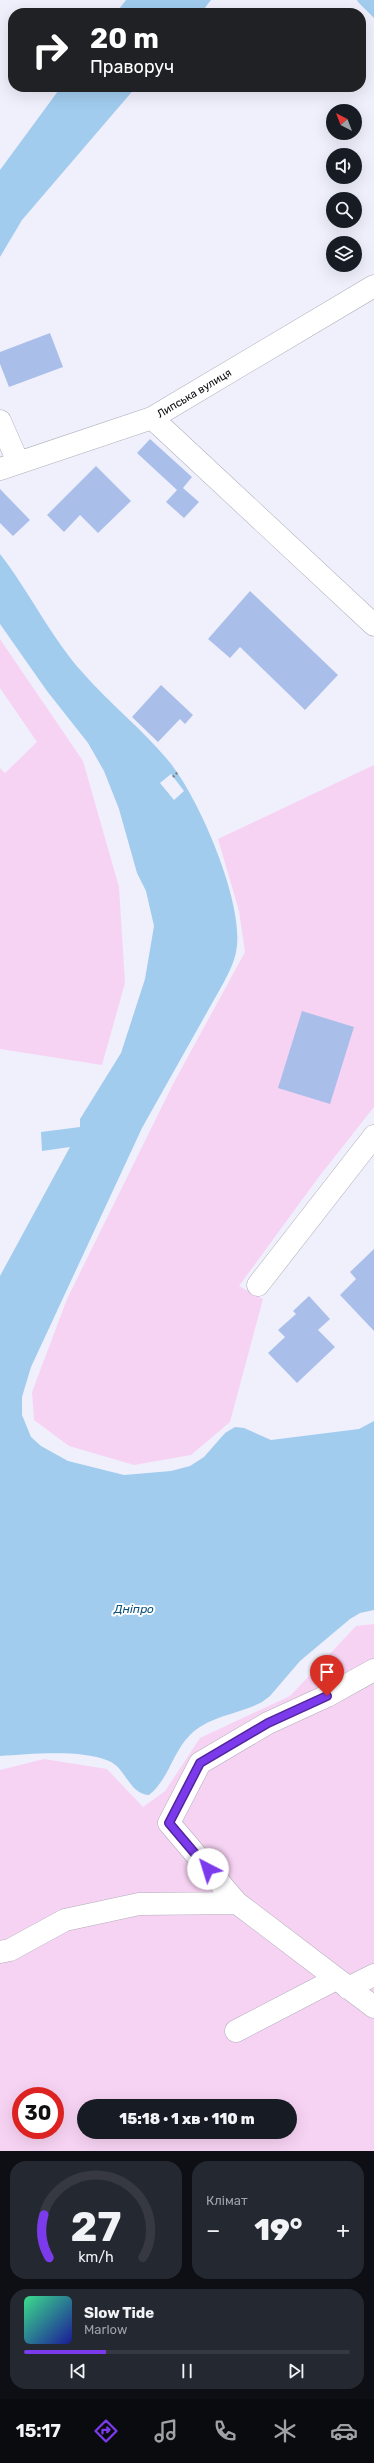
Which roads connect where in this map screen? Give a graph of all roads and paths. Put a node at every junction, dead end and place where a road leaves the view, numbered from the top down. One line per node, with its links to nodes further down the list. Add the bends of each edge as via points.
1 (374, 286): 2 (street, Липська вулиця)
2 (152, 418): 4 (street, Липська вулиця); 5 (street)
3 (0, 421): 4 (street)
4 (9, 465)
5 (374, 625)
6 (178, 772): 7 (path)
7 (173, 777)
8 (374, 1136): 9 (street)
9 (258, 1285)
10 (374, 1670): 11 (street, via 327,1696 268,1723 200,1763 169,1823)
11 (238, 1903): 12 (street, via 140,1904 65,1920 10,1950); 14 (street)
12 (0, 1952)
13 (374, 1975): 14 (street)
14 (342, 1983): 15 (street); 16 (street)
15 (374, 2008)
16 (236, 2031)

